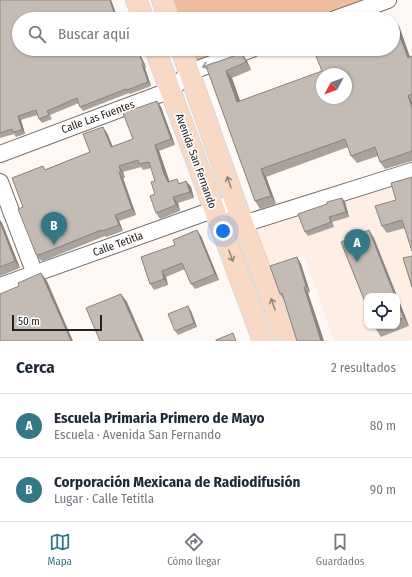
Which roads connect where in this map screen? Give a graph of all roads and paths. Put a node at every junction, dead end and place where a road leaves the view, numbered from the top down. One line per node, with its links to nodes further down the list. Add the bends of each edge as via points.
1 (136, 0): 4 (main road)
2 (162, 0): 5 (main road)
3 (388, 0): 6 (street)
4 (141, 12)
5 (166, 12)
6 (355, 12)
7 (158, 56): 11 (main road, Avenida San Fernando)
8 (184, 56): 10 (main road, Avenida San Fernando)
9 (233, 56): 10 (street, one-way to 10)
10 (190, 72): 11 (street, Calle Las Fuentes); 15 (main road, Avenida San Fernando, one-way to 10)
11 (171, 90): 12 (street, Calle Las Fuentes); 16 (main road, Avenida San Fernando)
12 (0, 154)
13 (412, 171): 17 (street)
14 (0, 182): 18 (street)
15 (235, 202): 16 (street, Calle Tetitla); 17 (main road, Avenida San Fernando)
16 (214, 210): 18 (street, Calle Tetitla); 20 (main road, Avenida San Fernando, one-way to 20)
17 (243, 224): 21 (main road, Avenida San Fernando, one-way to 17)
18 (35, 274): 19 (street, Calle Tetitla)
19 (0, 286)
20 (263, 341)
21 (287, 341)

